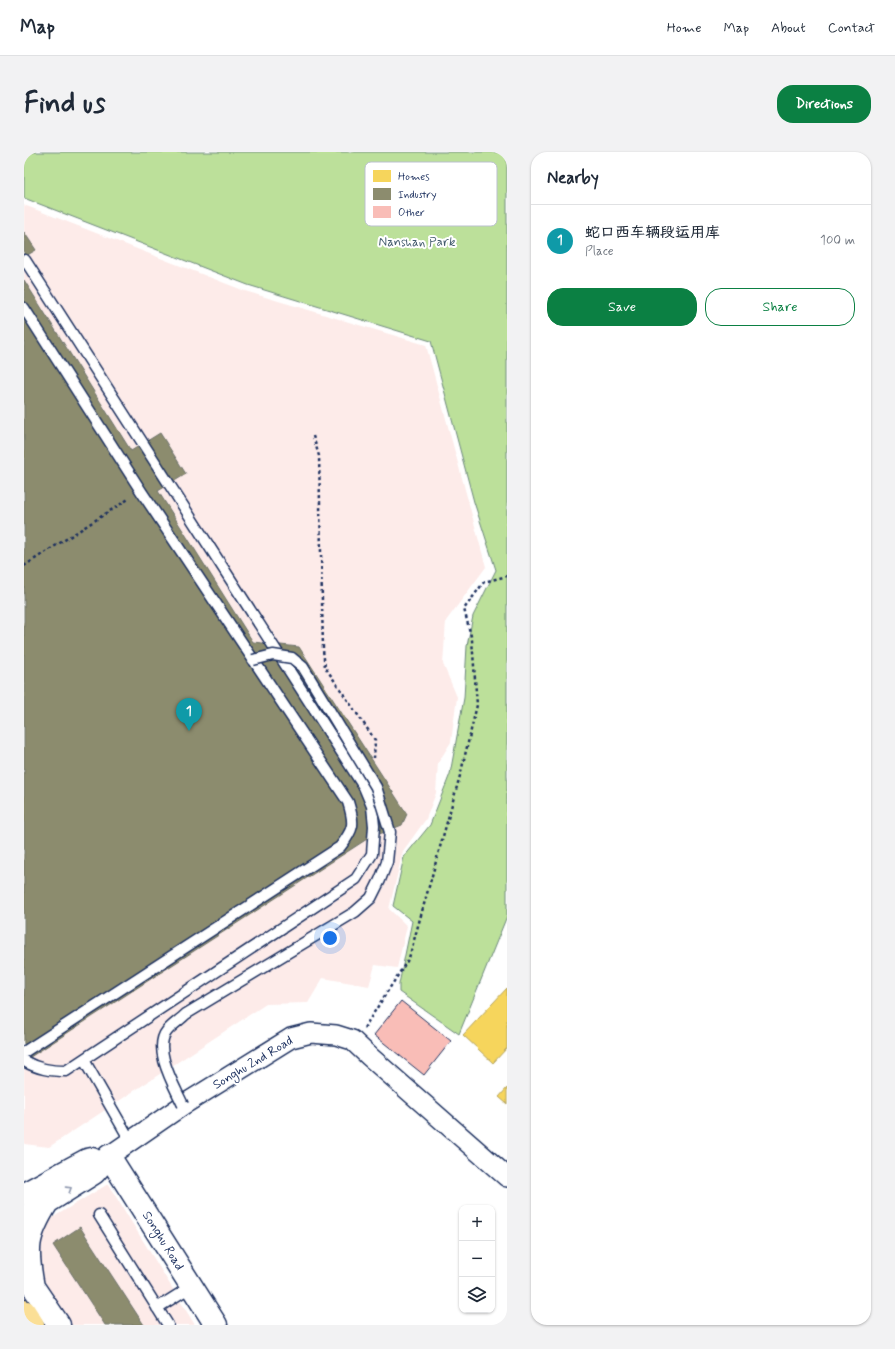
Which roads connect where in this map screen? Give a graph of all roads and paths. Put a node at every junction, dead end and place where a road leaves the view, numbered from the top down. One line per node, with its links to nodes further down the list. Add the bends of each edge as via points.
1 (25, 260): 8 (lane)
2 (24, 308): 4 (lane)
3 (313, 436): 8 (path, via 319,456 325,667 375,740 375,757 370,766)
4 (141, 491): 5 (path); 7 (lane)
5 (24, 566)
6 (507, 576): 9 (path, via 484,582 464,609 472,640 477,705 461,772 409,958 364,1029)
7 (253, 660): 10 (lane, via 348,802 353,816 351,833 340,847); 13 (lane, bridge, via 273,655 292,658 303,668 376,787 390,832 387,862 371,898 356,912 186,1014 166,1032 162,1046 163,1061)
8 (356, 775): 11 (lane, via 364,786 372,806 374,826 372,854 356,879)
9 (352, 1040): 13 (street, Songhu 2nd Road, via 323,1033 291,1038); 18 (street, Songhu 2nd Road)
10 (24, 1052)
11 (84, 1060): 12 (lane, via 66,1071 50,1071); 14 (lane)
12 (24, 1061)
13 (182, 1105): 14 (street, Songhu 2nd Road)
14 (131, 1142): 15 (street, Songhu 2nd Road)
15 (109, 1156): 16 (street, via 87,1160); 20 (street, one-way to 15, via 94,1172); 24 (street, Songhu Road)
16 (67, 1172): 17 (street); 19 (street)
17 (24, 1176)
18 (507, 1177)
19 (24, 1194)
20 (47, 1202): 22 (street); 23 (street, via 37,1220 28,1247)
21 (99, 1215): 25 (lane)
22 (24, 1217)
23 (29, 1280): 28 (street)
24 (192, 1286): 25 (lane); 30 (street, Songhu Road)
25 (157, 1308): 29 (lane)
26 (24, 1311): 27 (main road)
27 (33, 1325)
28 (59, 1325)
29 (168, 1325)
30 (216, 1325)

